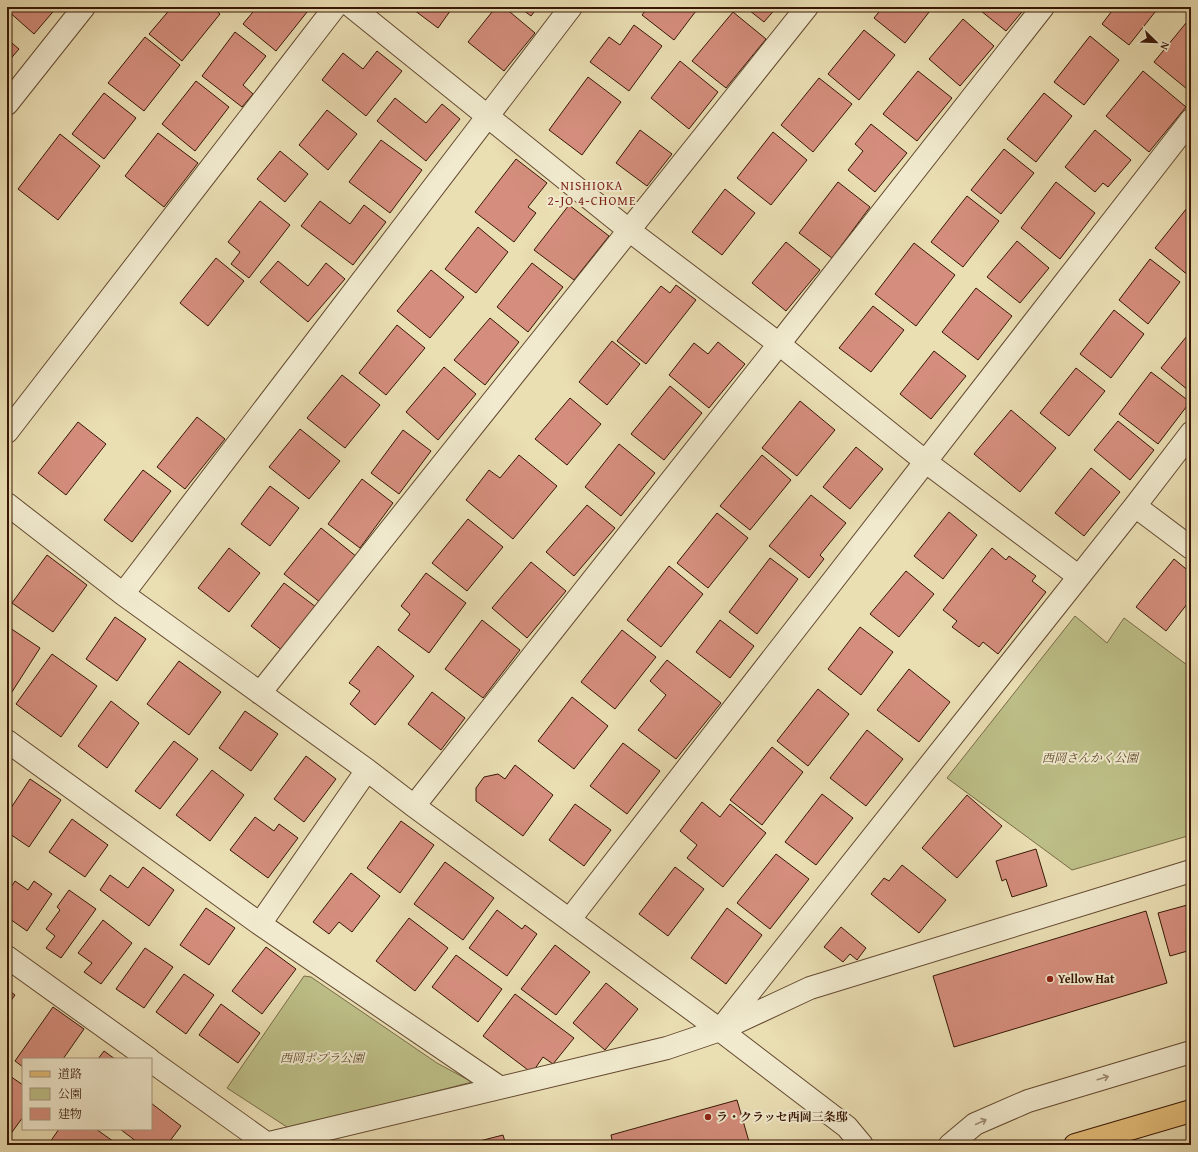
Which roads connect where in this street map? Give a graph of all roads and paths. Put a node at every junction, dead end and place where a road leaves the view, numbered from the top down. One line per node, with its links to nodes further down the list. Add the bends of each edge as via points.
1 (84, 7): 7 (street)
2 (335, 7): 12 (street)
3 (352, 7): 8 (street)
4 (571, 7): 8 (street)
5 (807, 7): 10 (street)
6 (1043, 7): 11 (street)
7 (7, 104)
8 (488, 115): 10 (street); 19 (street)
9 (1191, 120): 14 (street)
10 (630, 231): 11 (street); 20 (street)
11 (779, 344): 14 (street); 23 (street)
12 (7, 432)
13 (1191, 433): 15 (street)
14 (926, 462): 18 (street); 25 (street)
15 (1135, 506): 17 (street); 18 (street)
16 (9, 512): 19 (street)
17 (1191, 548)
18 (1078, 576): 28 (street)
19 (124, 594): 20 (street)
20 (260, 693): 22 (street)
21 (7, 741): 26 (street)
22 (367, 770): 23 (street); 26 (street)
23 (414, 806): 25 (street)
24 (1191, 872): 28 (street, via 810,988)
25 (570, 919): 28 (street)
26 (260, 924): 32 (street)
27 (7, 957): 30 (street)
28 (720, 1030): 32 (street, via 667,1048); 35 (street, via 847,1127)
29 (1191, 1052): 36 (street, one-way to 29, via 975,1124 1028,1101)
30 (147, 1058)
31 (152, 1061): 34 (street)
32 (498, 1087): 34 (street)
33 (1191, 1112): 37 (main road)
34 (263, 1144)
35 (862, 1145)
36 (950, 1145)
37 (1075, 1145)

